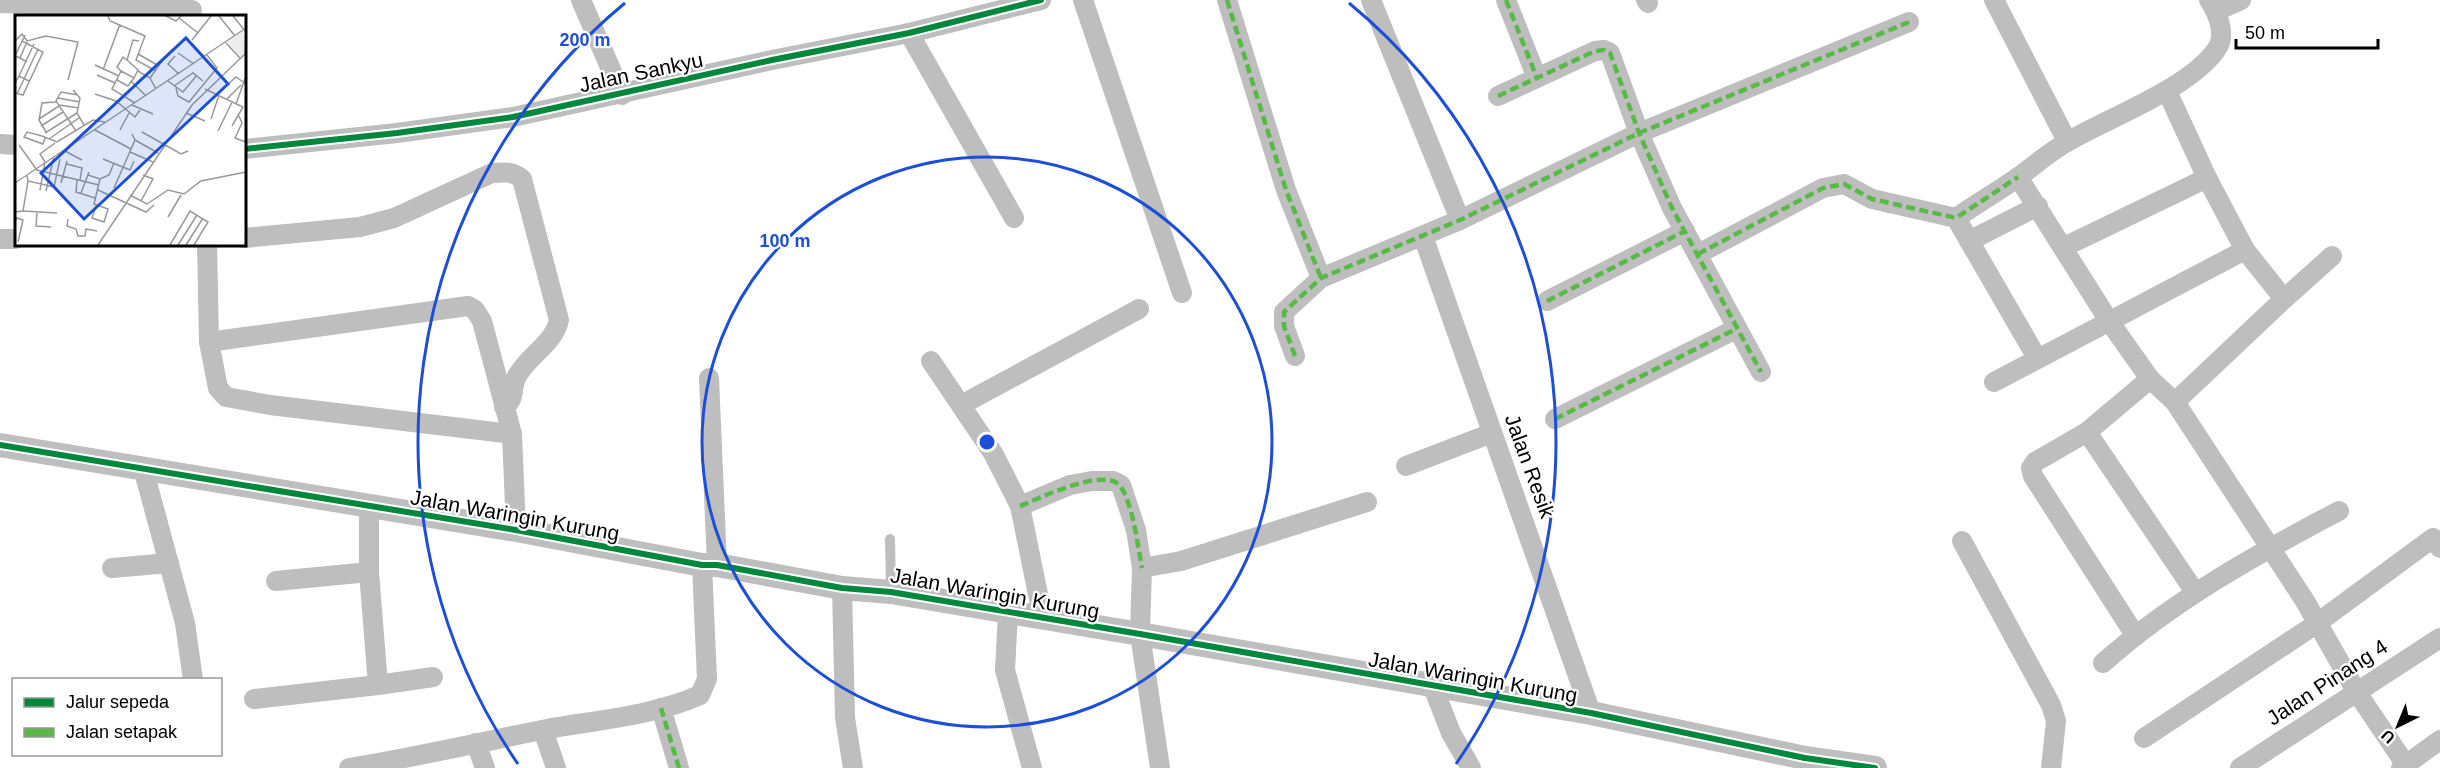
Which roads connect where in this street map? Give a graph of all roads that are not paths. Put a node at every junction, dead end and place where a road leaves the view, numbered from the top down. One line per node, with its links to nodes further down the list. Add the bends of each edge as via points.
1 (581, 0): 16 (street)
2 (1041, 0): 13 (street, Jalan Sankyu)
3 (1083, 0): 39 (street)
4 (1227, 0): 38 (street, via 1286,190)
5 (1371, 0): 28 (street)
6 (1506, 0): 14 (street)
7 (1994, 0): 19 (street)
8 (2241, 0): 10 (street)
9 (0, 3): 11 (street)
10 (2213, 5): 15 (street, via 2221,34 2219,45 2205,62)
11 (192, 9)
12 (1909, 22): 18 (street)
13 (909, 33): 16 (street, Jalan Sankyu); 26 (street)
14 (1537, 78): 17 (street); 18 (street, via 1595,51 1607,50)
15 (2166, 91): 19 (street); 24 (street)
16 (622, 95): 22 (street, Jalan Sankyu, via 513,117 397,133)
17 (1498, 96)
18 (1639, 133): 28 (street); 29 (street)
19 (2067, 141): 23 (street)
20 (0, 144): 21 (street)
21 (15, 145)
22 (246, 146)
23 (2018, 177): 25 (street); 27 (street)
24 (2207, 178): 34 (street); 35 (street)
25 (2038, 206): 32 (street); 34 (street)
26 (1014, 218)
27 (1956, 218): 32 (street); 36 (street, via 1872,199 1844,184 1823,188)
28 (1460, 220): 30 (street)
29 (1685, 231): 36 (street); 41 (street)
30 (1423, 236): 38 (street); 58 (street, Jalan Resik)
31 (246, 238): 55 (street, via 360,227 394,218 492,173 506,171 517,175 522,179 560,320 554,335 516,378 513,397)
32 (1969, 242): 47 (street)
33 (207, 246): 45 (street)
34 (2064, 247): 43 (street)
35 (2245, 250): 40 (street); 43 (street)
36 (1698, 254): 44 (street)
37 (2332, 256): 40 (street)
38 (1321, 278): 46 (street, via 1284,312 1284,326)
39 (1182, 293)
40 (2284, 299): 53 (street)
41 (1547, 301)
42 (1139, 309): 54 (street)
43 (2109, 321): 47 (street); 51 (street)
44 (1736, 329): 49 (street); 56 (street)
45 (209, 342): 55 (street, via 468,306 482,321); 59 (street, via 218,388 226,397)
46 (1295, 356)
47 (2037, 358): 52 (street)
48 (931, 361): 54 (street)
49 (1761, 372)
50 (709, 378): 73 (street)
51 (2150, 379): 53 (street); 57 (street)
52 (1994, 382)
53 (2175, 402): 71 (street)
54 (961, 405): 64 (street, via 993,453)
55 (504, 407): 59 (street)
56 (1555, 419)
57 (2086, 432): 80 (street); 85 (street, via 2031,468)
58 (1492, 433): 61 (street); 95 (street, Jalan Resik)
59 (512, 434): 67 (street)
60 (0, 445): 62 (street, Jalan Waringin Kurung)
61 (1406, 466)
62 (142, 468): 65 (street, Jalan Waringin Kurung); 72 (street)
63 (1367, 502): 75 (street, via 1181,561)
64 (1020, 506): 75 (street, via 1070,485 1113,481 1121,486 1136,530); 82 (street)
65 (369, 507): 67 (street, Jalan Waringin Kurung); 76 (street)
66 (2338, 511): 71 (street)
67 (516, 530): 73 (street, Jalan Waringin Kurung)
68 (890, 539): 79 (lane)
69 (2438, 540): 83 (street)
70 (1962, 542): 112 (street, via 2051,705 2056,720)
71 (2269, 548): 80 (street); 83 (street)
72 (169, 563): 74 (street); 89 (street, via 185,623)
73 (710, 565): 78 (street, Jalan Waringin Kurung); 94 (street, via 706,686 697,696)
74 (112, 568)
75 (1142, 568): 84 (street)
76 (369, 572): 77 (street); 90 (street)
77 (276, 581)
78 (842, 588): 79 (street, Jalan Waringin Kurung); 107 (street, via 844,718)
79 (891, 592): 81 (street, Jalan Waringin Kurung)
80 (2195, 592): 85 (street)
81 (1008, 613): 82 (street, Jalan Waringin Kurung); 108 (street, via 1005,670)
82 (1043, 619): 84 (street, Jalan Waringin Kurung)
83 (2316, 624): 92 (street); 97 (street)
84 (1140, 634): 91 (street, Jalan Waringin Kurung); 109 (street)
85 (2135, 635): 87 (street)
86 (2440, 638): 92 (street, Jalan Pinang 4)
87 (2103, 663)
88 (433, 677): 90 (street)
89 (193, 678)
90 (378, 685): 93 (street)
91 (1433, 687): 95 (street, Jalan Waringin Kurung); 110 (street, via 1451,733)
92 (2356, 691): 102 (street); 113 (street, Jalan Pinang 4)
93 (254, 699)
94 (661, 708): 96 (street); 106 (street)
95 (1591, 713): 100 (street, Jalan Waringin Kurung)
96 (543, 730): 99 (street); 105 (street)
97 (2144, 738)
98 (2440, 740): 102 (street)
99 (476, 743): 103 (street); 104 (street)
100 (1775, 761): 101 (street, Jalan Waringin Kurung)
101 (1804, 763): 111 (street, Jalan Waringin Kurung)
102 (2405, 767)
103 (349, 768)
104 (485, 768)
105 (556, 768)
106 (680, 768)
107 (852, 768)
108 (1032, 768)
109 (1160, 768)
110 (1471, 768)
111 (1875, 768)
112 (2051, 768)
113 (2240, 768)

